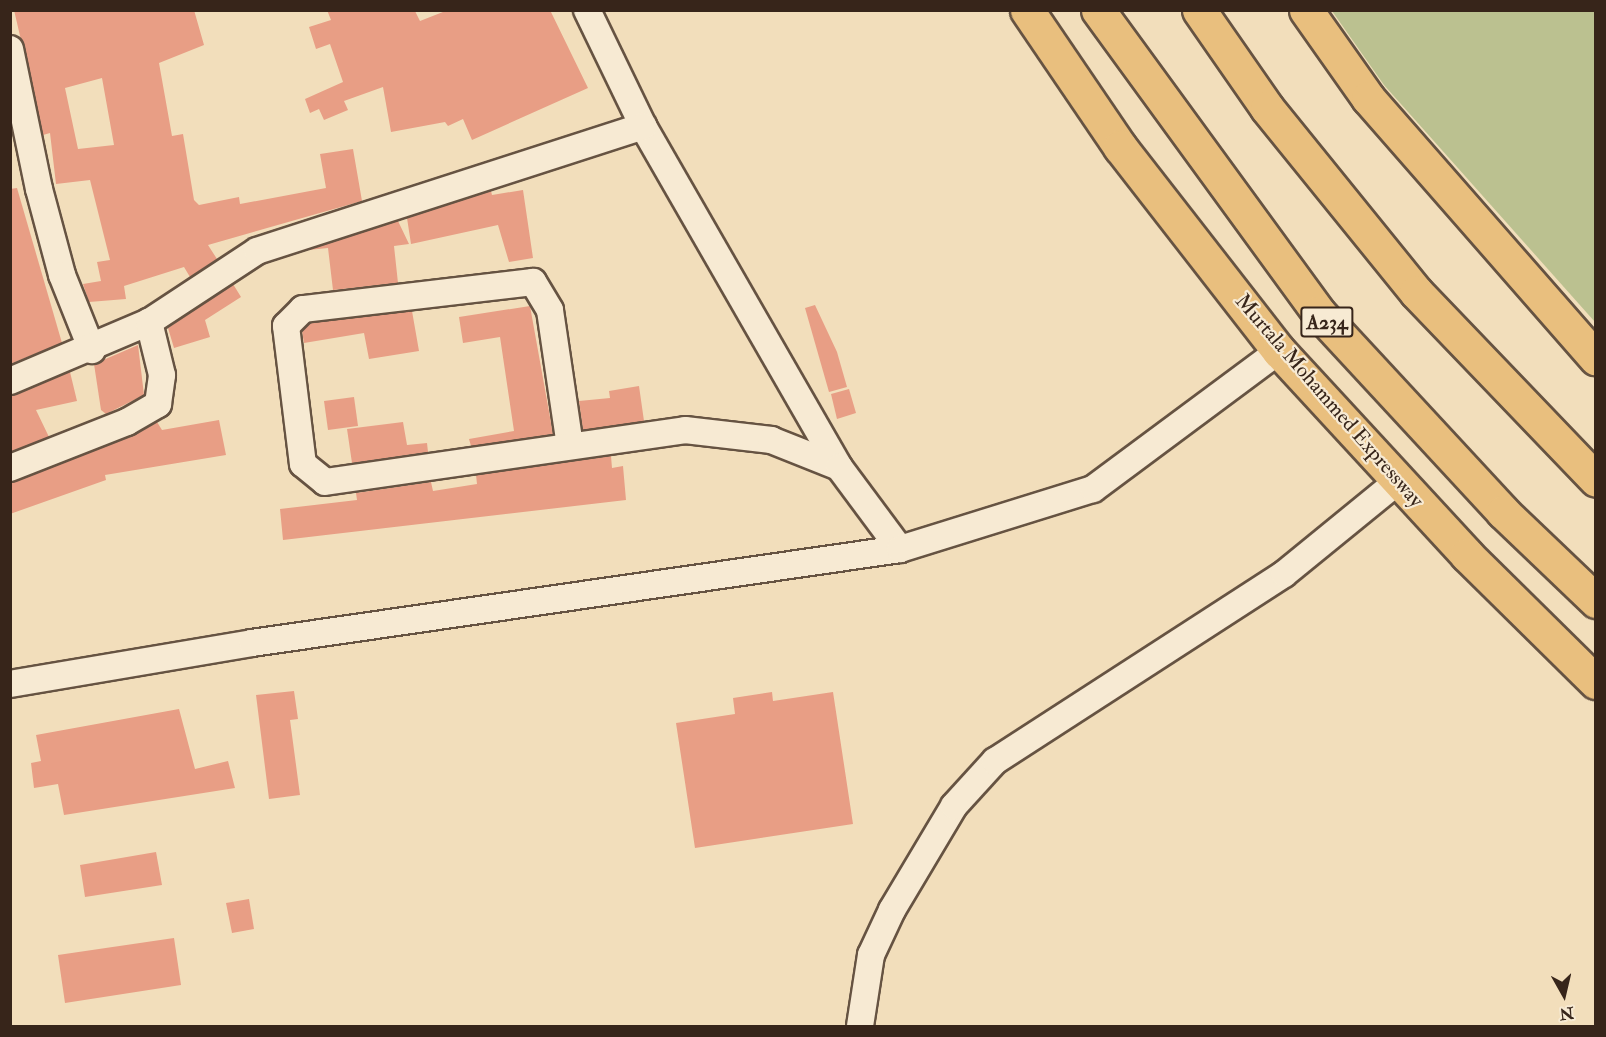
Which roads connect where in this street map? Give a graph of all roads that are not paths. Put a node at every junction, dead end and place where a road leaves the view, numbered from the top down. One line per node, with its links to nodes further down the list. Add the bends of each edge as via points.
1 (587, 10): 7 (street)
2 (1027, 10): 10 (highway, Murtala Mohammed Expressway, via 1120,147)
3 (1098, 10): 19 (highway, A234, via 1319,313 1503,512)
4 (1199, 10): 16 (highway, via 1267,108 1416,291)
5 (1306, 10): 11 (highway, via 1368,98)
6 (10, 49): 9 (street, via 62,275)
7 (643, 126): 8 (street, via 257,250); 14 (street)
8 (149, 322): 9 (street); 15 (street, via 162,375 158,404 127,422)
9 (92, 350): 12 (street)
10 (1279, 351): 17 (highway, Murtala Mohammed Expressway); 18 (street, via 1093,489)
11 (1596, 358)
12 (10, 381)
13 (570, 446): 13 (street, via 325,482 303,464 285,340 290,319 303,309 533,282 550,310); 14 (street, via 685,430 771,440)
14 (839, 466): 18 (street)
15 (10, 468)
16 (1596, 480)
17 (1398, 481): 20 (highway, Murtala Mohammed Expressway); 22 (street, via 1284,574 995,761 954,806 892,910 871,955)
18 (900, 549): 21 (street, via 252,643)
19 (1596, 601)
20 (1596, 682)
21 (10, 684)
22 (860, 1026)

